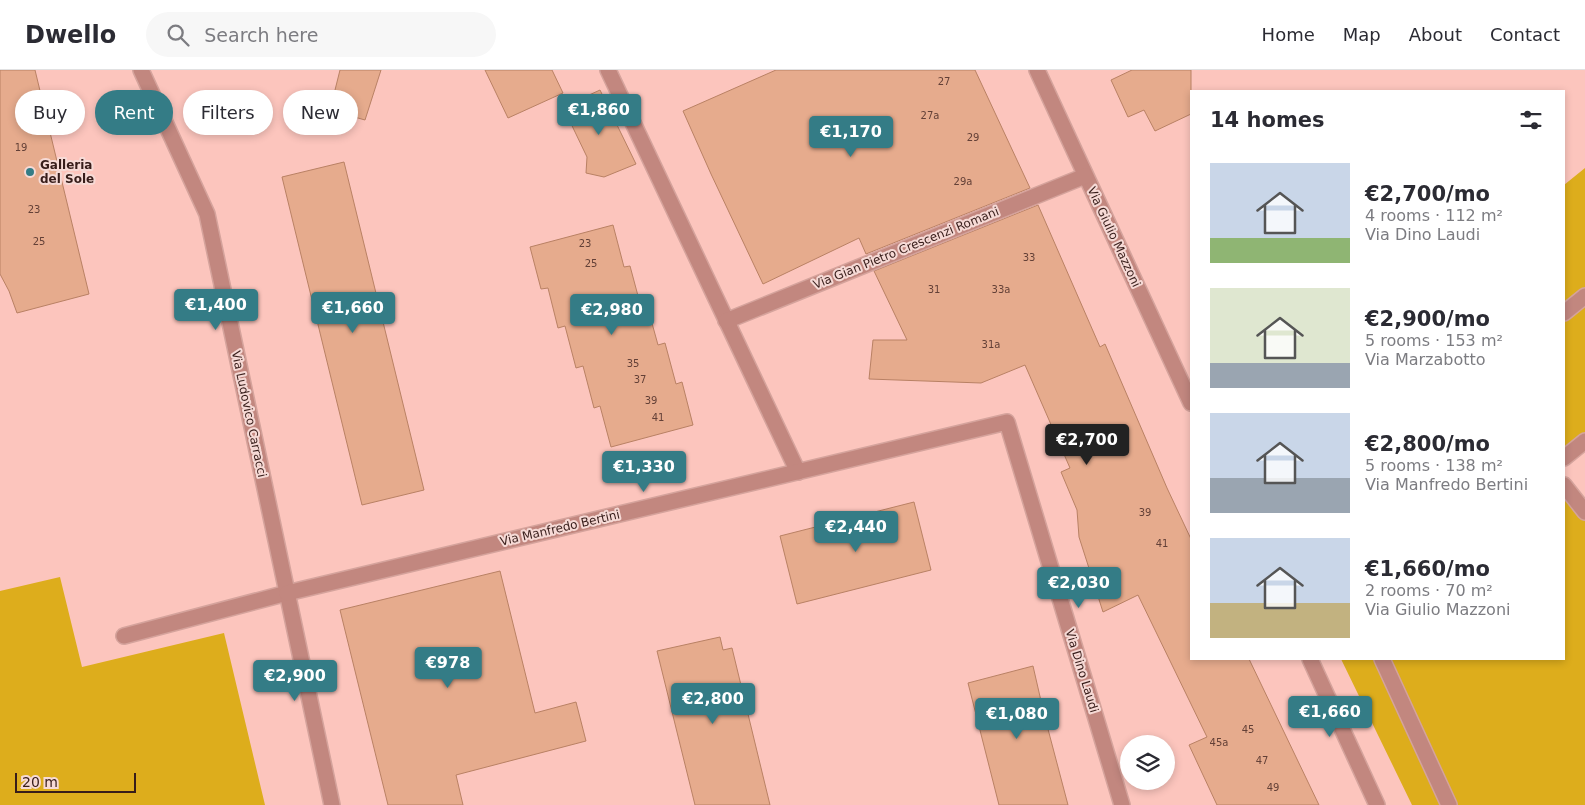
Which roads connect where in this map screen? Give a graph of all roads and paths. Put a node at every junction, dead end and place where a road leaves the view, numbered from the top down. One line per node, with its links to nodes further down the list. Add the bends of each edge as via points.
1 (141, 70): 15 (street, Via Ludovico Carracci, via 207,214)
2 (608, 70): 7 (street)
3 (1036, 70): 4 (street, Via Giulio Mazzoni)
4 (1085, 176): 7 (street, Via Gian Pietro Crescenzi Romani); 8 (street, Via Giulio Mazzoni)
5 (1585, 296): 6 (street)
6 (1565, 312)
7 (726, 321): 12 (street)
8 (1190, 401)
9 (1007, 422): 12 (street, Via Manfredo Bertini); 20 (street, Via Dino Laudi)
10 (1585, 442): 11 (street)
11 (1565, 457)
12 (798, 472): 15 (street, Via Manfredo Bertini)
13 (1565, 487): 14 (street)
14 (1585, 512)
15 (287, 593): 16 (street, Via Manfredo Bertini); 19 (street, Via Ludovico Carracci)
16 (124, 636)
17 (1310, 660): 21 (street)
18 (1382, 660): 22 (street)
19 (332, 805)
20 (1122, 805)
21 (1377, 805)
22 (1449, 805)

